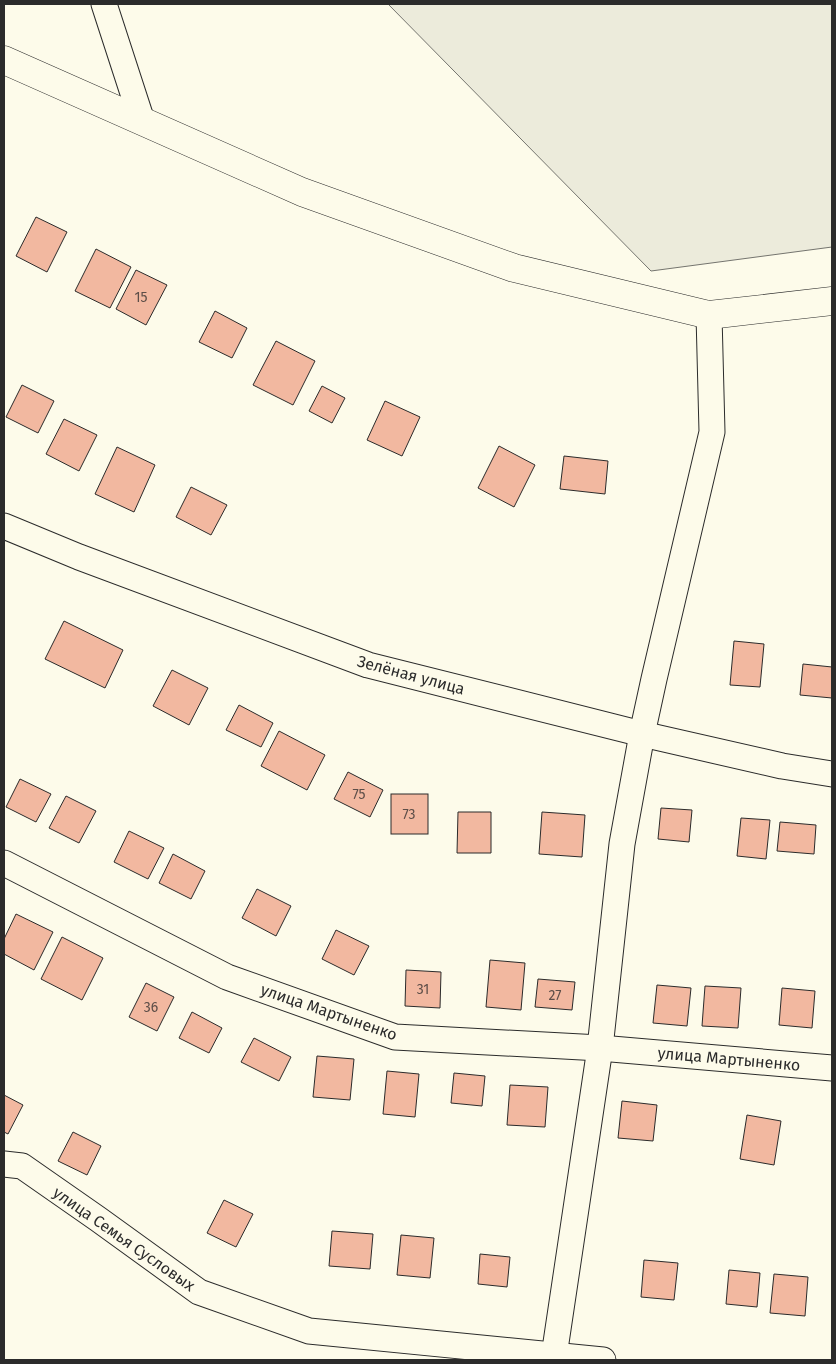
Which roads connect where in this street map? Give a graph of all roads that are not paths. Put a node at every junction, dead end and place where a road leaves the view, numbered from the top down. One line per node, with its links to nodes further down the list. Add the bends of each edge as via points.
1 (104, 4): 3 (street)
2 (4, 60): 3 (main road)
3 (142, 121): 5 (main road, via 302,192 514,268)
4 (832, 301): 5 (main road)
5 (709, 315): 7 (street, via 712,432)
6 (4, 526): 7 (street, Зелёная улица, via 368,665)
7 (642, 734): 8 (street, Зелёная улица); 10 (street, via 622,844)
8 (832, 774)
9 (4, 863): 10 (street, улица Мартыненко, via 227,976 395,1036)
10 (600, 1048): 11 (street, улица Мартыненко); 13 (street)
11 (832, 1068)
12 (4, 1164): 13 (street, улица Семья Сусловых, via 22,1166 199,1292 309,1331)
13 (554, 1356): 14 (street, улица Семья Сусловых)
14 (603, 1360)

